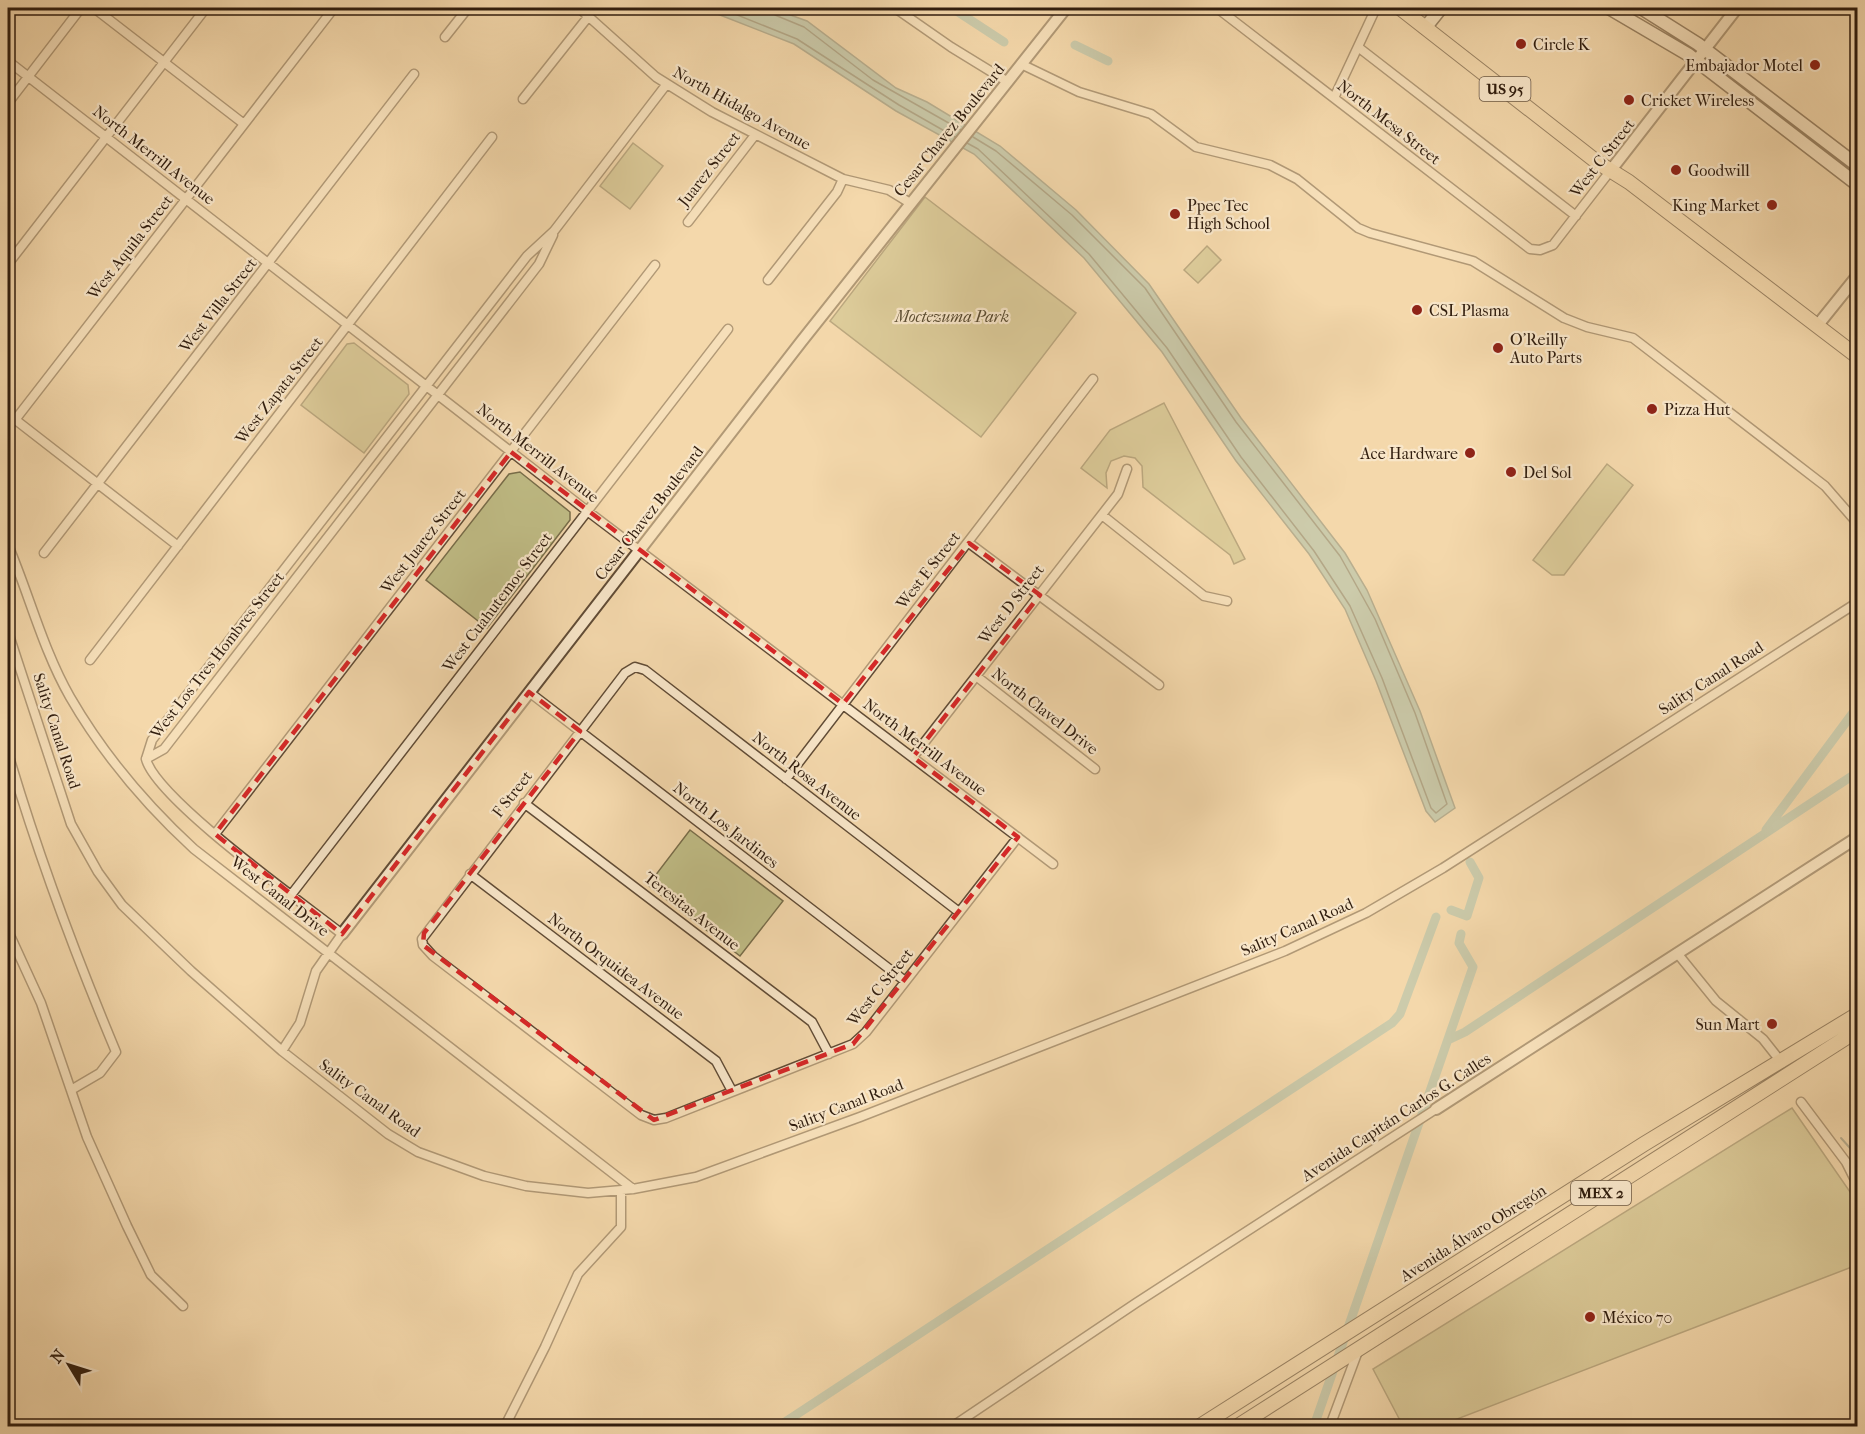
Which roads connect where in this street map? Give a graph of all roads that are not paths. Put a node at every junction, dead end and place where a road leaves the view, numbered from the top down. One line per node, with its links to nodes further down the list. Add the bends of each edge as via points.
1 (81, 8): 25 (street)
2 (94, 8): 22 (street)
3 (206, 8): 22 (street)
4 (334, 8): 31 (street, West Aquila Street)
5 (468, 8): 18 (street)
6 (579, 8): 16 (street, North Hidalgo Avenue)
7 (895, 8): 26 (street)
8 (1066, 8): 23 (street, Cesar Chavez Boulevard)
9 (1217, 8): 28 (street, North Mesa Street)
10 (1376, 8): 19 (street)
11 (1400, 8): 17 (highway, US 95)
12 (1441, 8): 17 (main road)
13 (1609, 8): 20 (main road)
14 (1641, 8): 20 (main road)
15 (1737, 8): 20 (street, West C Street)
16 (588, 17): 27 (street, North Hidalgo Avenue); 29 (street)
17 (1425, 28): 36 (highway, US 95)
18 (445, 38)
19 (1358, 47): 28 (street); 41 (street)
20 (1701, 54): 35 (main road); 36 (street, West C Street); 38 (main road)
21 (8, 61): 25 (street, North Merrill Avenue)
22 (164, 62): 31 (street); 33 (street)
23 (1021, 64): 26 (street, Cesar Chavez Boulevard); 64 (street, via 1079,92 1151,114 1196,147 1270,165 1370,233 1473,261 1564,318 1633,338 1825,486)
24 (414, 74): 45 (street, West Villa Street)
25 (28, 77): 30 (street); 33 (street, North Merrill Avenue)
26 (1008, 82): 40 (street, Cesar Chavez Boulevard)
27 (666, 85): 32 (street, North Hidalgo Avenue); 43 (street, West Los Tres Hombres Street)
28 (1334, 98): 44 (street, North Mesa Street, via 1526,247)
29 (523, 99)
30 (8, 103)
31 (244, 124): 39 (street, West Aquila Street)
32 (755, 135): 37 (street, North Hidalgo Avenue); 42 (street, Juarez Street)
33 (106, 136): 39 (street, North Merrill Avenue); 46 (street)
34 (492, 137): 50 (street, West Zapata Street)
35 (1857, 166)
36 (1611, 170): 41 (street, West C Street); 51 (highway, US 95)
37 (843, 179): 40 (street, North Hidalgo Avenue, via 889,190); 49 (street)
38 (1857, 185)
39 (186, 199): 45 (street, North Merrill Avenue); 58 (street, West Aquila Street)
40 (910, 203): 68 (street, Cesar Chavez Boulevard)
41 (1576, 216): 44 (street, West C Street)
42 (688, 222)
43 (554, 231): 55 (street, West Los Tres Hombres Street, via 526,255); 56 (street, West Los Tres Hombres Street, via 539,264)
44 (1546, 249)
45 (268, 263): 50 (street, North Merrill Avenue); 61 (street, West Villa Street)
46 (8, 264)
47 (655, 265): 59 (street, West Juarez Street)
48 (1857, 275): 51 (street)
49 (768, 280)
50 (348, 325): 55 (street, North Merrill Avenue); 67 (street, West Zapata Street)
51 (1817, 326): 53 (highway, US 95)
52 (728, 329): 62 (street, West Cuahutemoc Street)
53 (1857, 357)
54 (1093, 379): 65 (street, West E Street)
55 (426, 385): 56 (street, North Merrill Avenue); 83 (street, West Los Tres Hombres Street, via 152,740)
56 (438, 395): 59 (street, North Merrill Avenue); 83 (street, West Los Tres Hombres Street, via 164,749)
57 (8, 414): 58 (street)
58 (15, 420): 61 (street)
59 (512, 452): 62 (street, North Merrill Avenue); 87 (street, West Juarez Street)
60 (1127, 468): 63 (street, West D Street, via 1118,494)
61 (98, 484): 67 (street); 69 (street, West Villa Street)
62 (586, 510): 68 (street, North Merrill Avenue); 92 (street, West Cuahutemoc Street)
63 (1102, 515): 70 (street, West D Street); 71 (street, via 1204,596)
64 (1857, 524)
65 (969, 543): 70 (street); 79 (street, West E Street)
66 (8, 544): 96 (street, West Canal Drive, via 70,697 118,769 158,816 194,849)
67 (178, 546): 74 (street, West Zapata Street)
68 (639, 550): 78 (street, Cesar Chavez Boulevard); 79 (street, North Merrill Avenue)
69 (44, 553)
70 (1040, 595): 76 (street, West D Street); 77 (street)
71 (1227, 601)
72 (1857, 602): 111 (street, Sality Canal Road, via 1443,868 1366,913 1286,951 860,1117 696,1177)
73 (8, 632): 101 (street, Sality Canal Road, via 71,824 98,872 122,905)
74 (90, 660)
75 (635, 667): 80 (street, F Street, via 625,674); 85 (street, North Rosa Avenue, via 645,670)
76 (976, 676): 82 (street, West D Street); 84 (street, North Clavel Drive)
77 (1159, 685)
78 (529, 692): 80 (street, North Los Jardines); 95 (street, Cesar Chavez Boulevard)
79 (843, 704): 82 (street, North Merrill Avenue); 85 (street, West E Street)
80 (580, 731): 86 (street, F Street); 98 (street, North Los Jardines)
81 (8, 753): 105 (street, via 77,959 116,1052 100,1073)
82 (913, 757): 88 (street, North Merrill Avenue)
83 (146, 759): 87 (street, West Canal Drive, via 176,799)
84 (1095, 768)
85 (786, 779): 93 (street, North Rosa Avenue)
86 (524, 803): 91 (street, F Street); 102 (street, Teresitas Avenue, via 812,1023)
87 (215, 834): 92 (street, West Canal Drive)
88 (1018, 837): 90 (street, North Merrill Avenue); 93 (street, West C Street)
89 (1857, 837): 97 (street, Avenida Capitán Carlos G. Calles)
90 (1053, 864)
91 (470, 874): 106 (street, North Orquidea Avenue, via 716,1061); 109 (street, F Street, via 424,933 423,945 433,957)
92 (291, 895): 95 (street, West Canal Drive)
93 (959, 912): 98 (street, West C Street)
94 (8, 930): 105 (street, via 41,1003)
95 (342, 934): 96 (street, Cesar Chavez Boulevard)
96 (328, 952): 101 (street, Cesar Chavez Boulevard, via 311,982 297,1030); 111 (street, West Canal Drive)
97 (1677, 953): 103 (street, via 1716,1001 1763,1039); 108 (street, Avenida Capitán Carlos G. Calles)
98 (905, 981): 102 (street, West C Street, via 866,1032 853,1044)
99 (1857, 1014): 103 (highway, Avenida Álvaro Obregón / MEX 2)
100 (1857, 1030): 104 (highway, MEX 2)
101 (282, 1051): 112 (street, Sality Canal Road, via 388,1134 449,1165 544,1189)
102 (829, 1054): 106 (street, West C Street)
103 (1780, 1061): 104 (street); 117 (highway, Avenida Álvaro Obregón / MEX 2)
104 (1788, 1074): 114 (highway, MEX 2)
105 (70, 1090): 113 (street, via 87,1137 151,1275)
106 (732, 1091): 109 (street, West C Street)
107 (1801, 1102): 110 (street, via 1846,1162)
108 (1437, 1109): 116 (street, Avenida Capitán Carlos G. Calles)
109 (654, 1120)
110 (1857, 1185)
111 (633, 1189): 112 (street, Sality Canal Road)
112 (621, 1191): 115 (street, via 621,1227 578,1274)
113 (183, 1306)
114 (1352, 1354): 118 (highway, MEX 2); 119 (street)
115 (505, 1426)
116 (953, 1426)
117 (1200, 1426)
118 (1238, 1426)
119 (1330, 1426)

